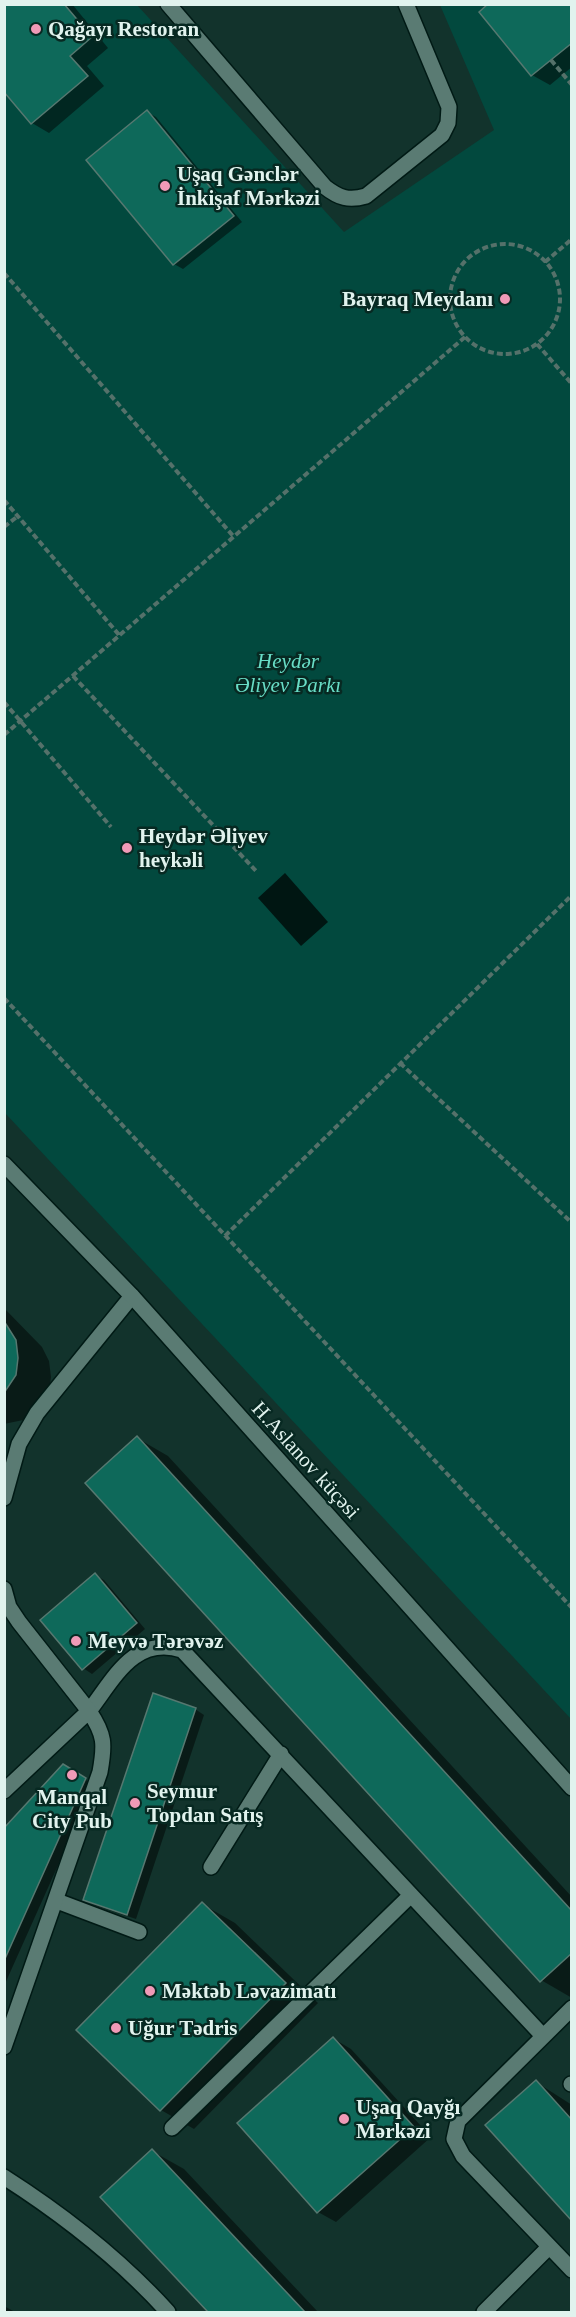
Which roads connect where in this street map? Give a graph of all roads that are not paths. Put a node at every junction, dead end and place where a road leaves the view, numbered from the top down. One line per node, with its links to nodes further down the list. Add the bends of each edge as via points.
1 (168, 4): 2 (street, via 325,187 336,196 352,200 366,196 442,135 448,123 449,107)
2 (406, 4)
3 (4, 1164): 4 (street, H.Aslanov küçəsi)
4 (132, 1296): 5 (street, via 37,1413 19,1444); 9 (street, H.Aslanov küçəsi)
5 (4, 1498)
6 (4, 1589): 7 (street, via 19,1622)
7 (89, 1711): 8 (street, via 137,1653 168,1646 182,1650 203,1670); 10 (street); 13 (street, via 102,1730 104,1750 86,1818)
8 (281, 1754): 11 (street); 12 (street)
9 (572, 1788)
10 (4, 1791)
11 (211, 1867)
12 (411, 1895): 16 (street); 18 (street)
13 (57, 1901): 14 (street); 17 (street)
14 (139, 1932)
15 (572, 2008): 16 (street)
16 (543, 2036): 20 (street, via 458,2121 454,2139 463,2156)
17 (4, 2047)
18 (172, 2128)
19 (4, 2177): 22 (street, via 60,2213 100,2246)
20 (549, 2247): 21 (street); 23 (street)
21 (572, 2270)
22 (168, 2313)
23 (484, 2313)

